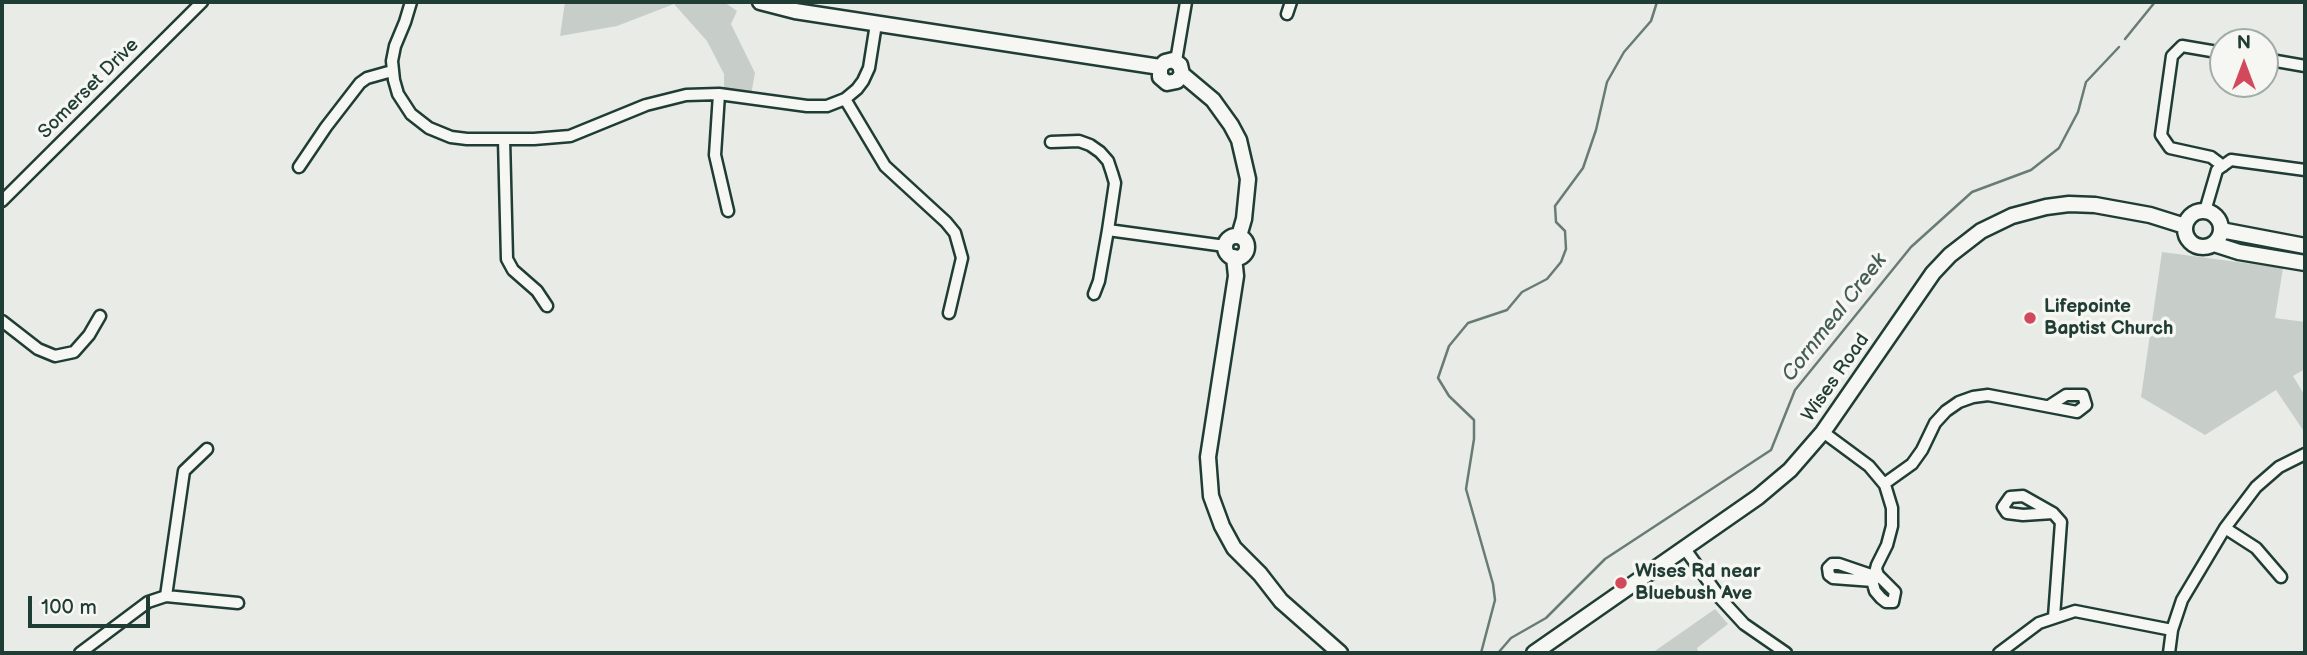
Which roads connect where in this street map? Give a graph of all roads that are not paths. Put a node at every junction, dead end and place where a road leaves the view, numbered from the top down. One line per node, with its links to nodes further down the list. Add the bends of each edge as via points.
1 (202, 2): 21 (street, Somerset Drive)
2 (411, 2): 13 (street)
3 (760, 2): 7 (street)
4 (1186, 2): 12 (street)
5 (1291, 2): 6 (street)
6 (1287, 13)
7 (876, 24): 11 (street); 15 (street, via 867,75)
8 (2209, 51): 18 (street, via 2182,46 2172,56 2161,135 2170,148 2211,157)
9 (2279, 61): 10 (street)
10 (2305, 66)
11 (1160, 67): 12 (street, via 1168,61); 12 (street, via 1160,77 1167,83 1177,82)
12 (1179, 68): 29 (street, via 1213,100 1239,140 1248,179 1239,236 1246,249 1241,256)
13 (392, 71): 16 (street, via 402,102 429,128 451,137); 19 (street, via 368,78 353,90)
14 (719, 94): 15 (street, via 817,107); 16 (street, via 660,100 570,136); 22 (street, via 715,155)
15 (845, 99): 33 (street, via 885,166 955,233 962,258)
16 (504, 139): 32 (street, via 507,258)
17 (1051, 142): 25 (street, via 1079,141 1108,162 1115,183)
18 (2223, 166): 20 (street, via 2231,160); 23 (street, via 2217,170)
19 (299, 167)
20 (2305, 170)
21 (2, 201)
22 (728, 211)
23 (2205, 211): 24 (street, via 2190,216); 26 (street, via 2215,215)
24 (2185, 226): 27 (street, via 2187,238 2196,246); 37 (street, Wises Road, via 2150,215 2069,204 2019,214 1982,231 1933,273)
25 (1108, 230): 29 (street); 31 (street)
26 (2221, 230): 27 (street); 28 (street)
27 (2214, 244): 30 (street)
28 (2305, 246)
29 (1230, 251): 53 (street, via 1236,276 1208,457 1215,509 1234,548 1281,601)
30 (2305, 263)
31 (1094, 295)
32 (547, 306)
33 (949, 313)
34 (100, 316): 35 (street, via 74,352 55,356 38,349)
35 (2, 321)
36 (2049, 406): 40 (street, via 1992,396 1959,402 1935,423 1914,461)
37 (1822, 432): 40 (street, via 1869,466); 43 (street, Wises Road, via 1783,477)
38 (207, 449): 48 (street, via 184,471)
39 (2305, 454): 42 (street, via 2279,467 2256,487)
40 (1884, 484): 45 (street, via 1892,506 1892,526)
41 (2053, 513): 50 (street, via 2061,522)
42 (2225, 528): 46 (street, via 2256,548); 51 (street, via 2186,593)
43 (1685, 549): 54 (street, Wises Road); 55 (street, via 1744,624)
44 (1841, 565): 45 (street); 47 (street); 47 (street, via 1828,568 1831,576)
45 (1876, 576): 45 (street, via 1875,591 1880,597 1890,586); 47 (street)
46 (2281, 577)
47 (1839, 579)
48 (166, 596): 49 (street); 52 (street, via 148,603)
49 (238, 603)
50 (2054, 617): 51 (street, via 2075,611); 56 (street)
51 (2172, 630): 57 (street)
52 (80, 653)
53 (1340, 653)
54 (1534, 653)
55 (1786, 653)
56 (1999, 653)
57 (2169, 653)

